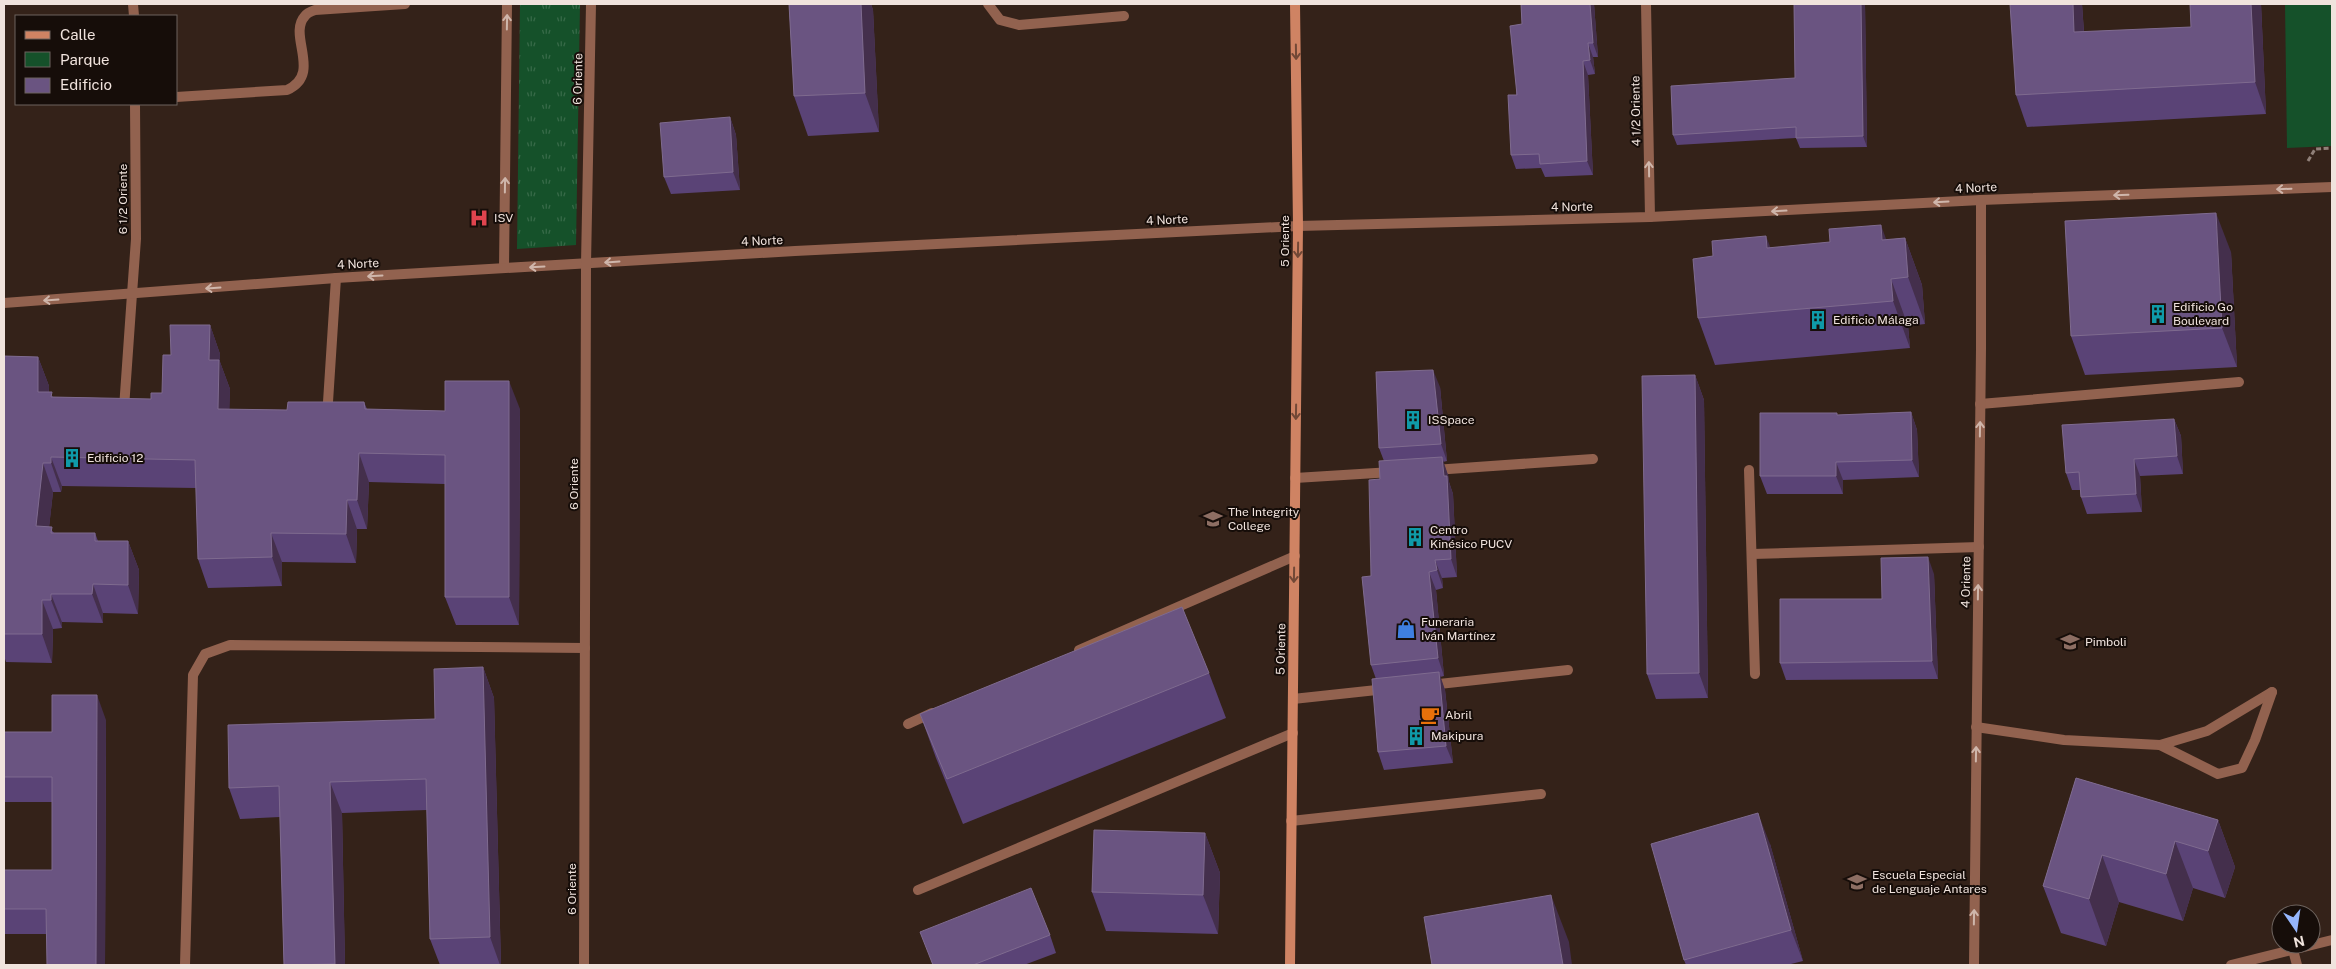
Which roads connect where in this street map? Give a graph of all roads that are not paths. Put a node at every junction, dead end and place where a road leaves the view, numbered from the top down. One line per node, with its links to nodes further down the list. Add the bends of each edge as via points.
1 (405, 4): 8 (street, via 315,10 305,15 300,24 304,75 297,85 287,90)
2 (507, 4): 15 (street, one-way to 2)
3 (591, 4): 14 (street, 6 Oriente)
4 (988, 4): 7 (street, via 1000,20 1020,24)
5 (1295, 4): 13 (main road, 5 Oriente, one-way to 13)
6 (1646, 4): 12 (street, 4 1/2 Oriente, one-way to 6)
7 (1124, 16)
8 (178, 97)
9 (135, 105): 17 (street, 6 1/2 Oriente, via 136,238)
10 (2332, 187): 11 (street, 4 Norte, one-way to 11)
11 (1980, 200): 12 (street, 4 Norte, one-way to 12); 21 (street, 4 Oriente)
12 (1650, 218): 13 (street, 4 Norte)
13 (1298, 226): 14 (street, 4 Norte, one-way to 14); 27 (main road, 5 Oriente, one-way to 27)
14 (586, 264): 15 (street, 4 Norte, one-way to 15); 31 (street, 6 Oriente)
15 (504, 268): 16 (street, 4 Norte, one-way to 16)
16 (336, 278): 17 (street, 4 Norte, one-way to 17); 20 (street)
17 (132, 294): 18 (street, 4 Norte, one-way to 18); 22 (street, 6 1/2 Oriente)
18 (4, 303)
19 (2239, 382): 21 (street)
20 (328, 402)
21 (1980, 404): 28 (street, 4 Oriente, one-way to 21)
22 (124, 408)
23 (1593, 460): 24 (street)
24 (1424, 470)
25 (1749, 470): 29 (street)
26 (1404, 472): 27 (street)
27 (1295, 478): 30 (main road, 5 Oriente)
28 (1979, 547): 29 (street); 40 (street, 4 Oriente, one-way to 28)
29 (1752, 554): 34 (street)
30 (1295, 556): 32 (street); 37 (main road, 5 Oriente, one-way to 37)
31 (586, 648): 47 (street, via 230,645 205,654 193,675); 48 (street, 6 Oriente)
32 (1070, 654)
33 (1568, 670): 35 (street)
34 (1755, 674)
35 (1420, 686)
36 (1401, 688): 37 (street)
37 (1293, 699): 41 (main road, 5 Oriente)
38 (944, 708): 39 (street)
39 (908, 724)
40 (1976, 727): 42 (street, via 2064,740); 50 (street, 4 Oriente, one-way to 40)
41 (1293, 733): 44 (main road, 5 Oriente); 45 (street)
42 (2160, 745): 42 (street, via 2218,774 2242,768 2256,740 2272,692 2206,731)
43 (1540, 794): 44 (street)
44 (1291, 821): 49 (main road, 5 Oriente)
45 (918, 890)
46 (2276, 954): 51 (street)
47 (185, 965)
48 (584, 965)
49 (1290, 965)
50 (1974, 965)
51 (2231, 965)

